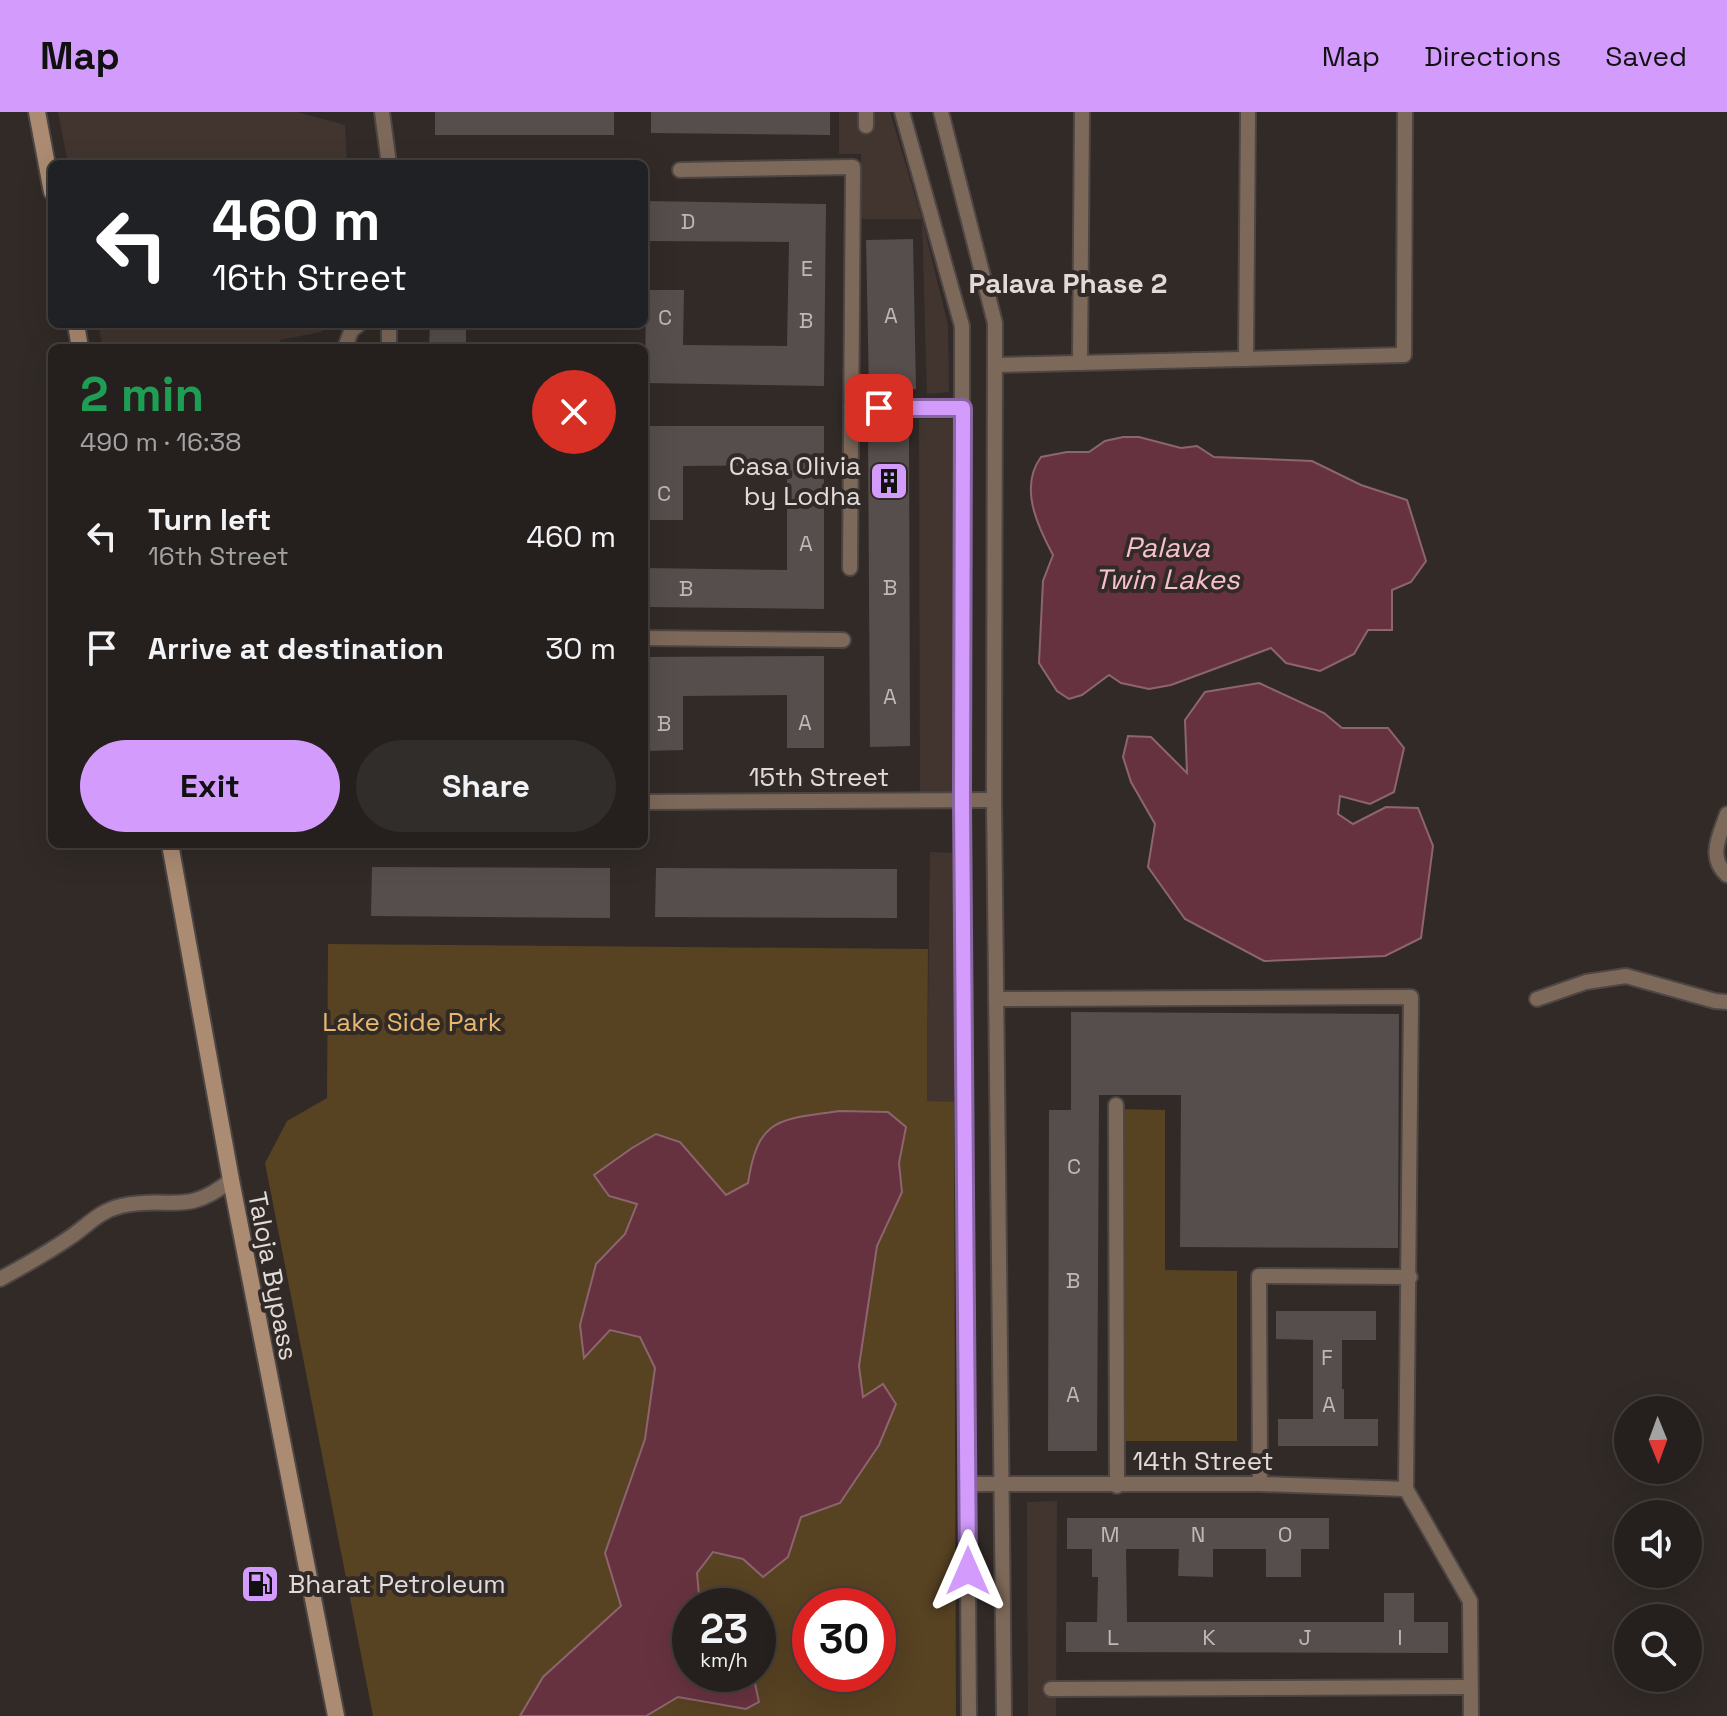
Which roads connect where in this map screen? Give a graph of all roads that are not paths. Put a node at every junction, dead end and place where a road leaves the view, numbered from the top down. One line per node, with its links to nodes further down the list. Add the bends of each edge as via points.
1 (37, 112): 10 (main road)
2 (382, 112): 8 (street)
3 (902, 112): 15 (street, via 962,326)
4 (941, 112): 13 (street, via 995,323)
5 (1082, 112): 12 (street)
6 (1248, 112): 11 (street)
7 (1405, 112): 11 (street, via 1404,355)
8 (388, 160)
9 (680, 170): 14 (street, via 853,167)
10 (48, 171)
11 (1246, 359): 12 (street)
12 (1080, 363): 13 (street)
13 (995, 365): 19 (street)
14 (851, 408): 15 (street); 16 (street)
15 (963, 408): 20 (street)
16 (850, 568)
17 (648, 638): 18 (street)
18 (843, 640)
19 (994, 800): 20 (street, 15th Street); 25 (street)
20 (962, 801): 21 (street, 15th Street); 32 (street)
21 (648, 802)
22 (1727, 814): 24 (street, via 1715,847)
23 (171, 848): 29 (main road, Taloja Bypass)
24 (1727, 875)
25 (996, 999): 30 (street, via 1411,997); 34 (street)
26 (1537, 999): 27 (street, via 1586,982 1626,976)
27 (1727, 1002)
28 (1116, 1105): 35 (street)
29 (231, 1180): 31 (street, via 197,1202 142,1203 98,1215); 39 (main road, Taloja Bypass)
30 (1410, 1277): 33 (street, via 1259,1276); 36 (street)
31 (0, 1279)
32 (967, 1484): 34 (street, 14th Street); 40 (street)
33 (1260, 1484): 35 (street, 14th Street); 36 (street, 14th Street)
34 (1000, 1485): 35 (street, 14th Street); 41 (street)
35 (1117, 1486)
36 (1406, 1489): 37 (street, via 1470,1601)
37 (1470, 1687): 38 (street); 42 (street)
38 (1051, 1689)
39 (336, 1716)
40 (969, 1716)
41 (1004, 1716)
42 (1471, 1716)

